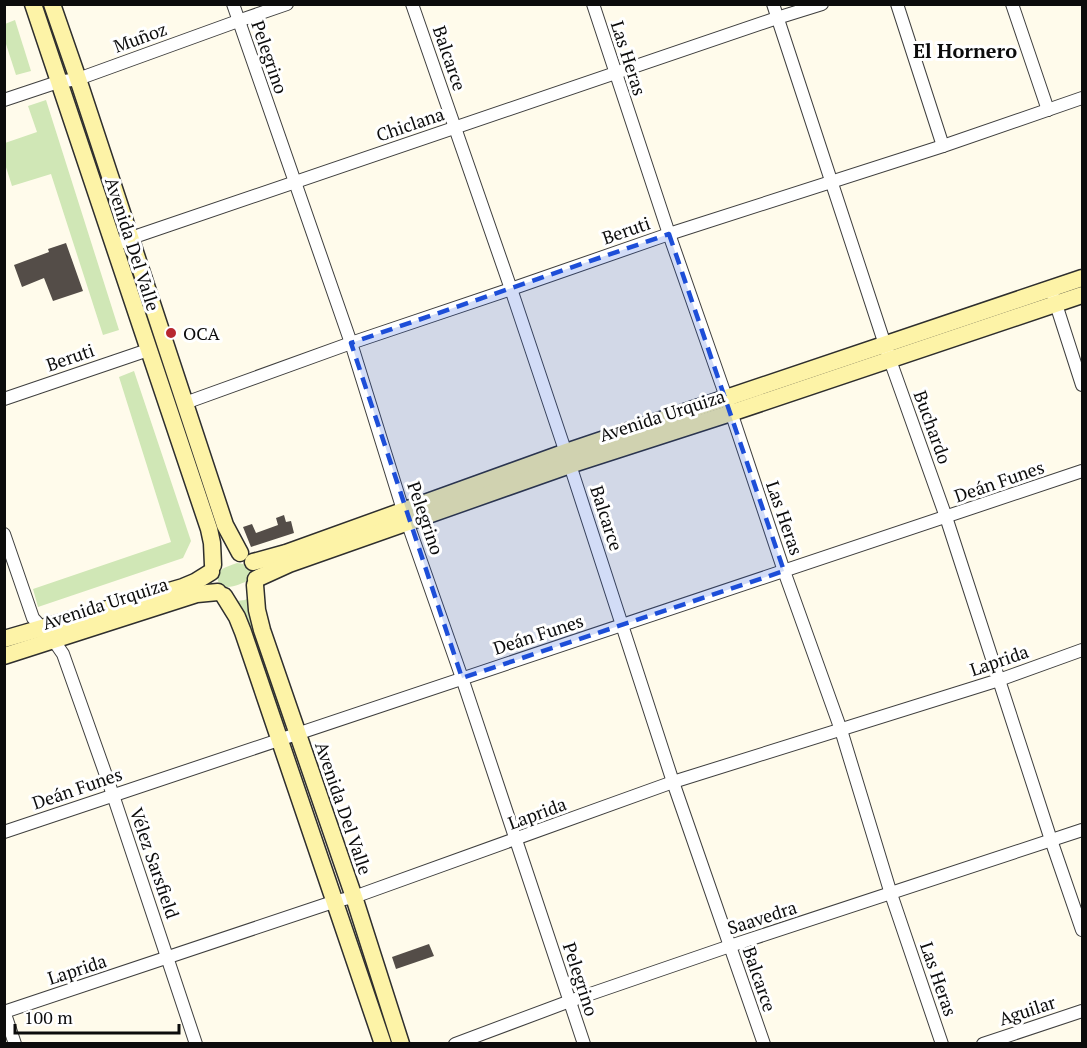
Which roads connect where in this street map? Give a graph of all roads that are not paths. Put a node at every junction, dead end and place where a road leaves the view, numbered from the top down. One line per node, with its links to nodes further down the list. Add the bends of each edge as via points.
1 (33, 4): 15 (main road, Avenida Del Valle)
2 (52, 4): 14 (main road, Avenida Del Valle)
3 (233, 4): 12 (street, Pelegrino)
4 (287, 4): 12 (street, Muñoz)
5 (412, 4): 19 (street, Balcarce)
6 (593, 4): 13 (street, Las Heras)
7 (773, 4): 11 (street, Buchardo)
8 (822, 4): 11 (street, Chiclana)
9 (897, 4): 20 (street)
10 (1012, 4): 18 (street)
11 (777, 18): 13 (street, Chiclana); 21 (street, Buchardo)
12 (238, 21): 14 (street, Muñoz); 22 (street, Pelegrino)
13 (615, 73): 19 (street, Chiclana); 23 (street, Las Heras)
14 (78, 79): 15 (street, Muñoz); 24 (main road, Avenida Del Valle)
15 (58, 82): 17 (street, Muñoz); 25 (main road, Avenida Del Valle)
16 (1083, 98): 18 (street, Beruti)
17 (4, 100)
18 (1048, 110): 20 (street, Beruti)
19 (455, 127): 22 (street, Chiclana); 27 (street, Balcarce)
20 (943, 146): 21 (street, Beruti)
21 (832, 181): 23 (street, Beruti); 32 (street, Buchardo)
22 (295, 182): 24 (street, Chiclana); 30 (street, Pelegrino)
23 (669, 234): 27 (street, Beruti); 36 (street, Las Heras)
24 (131, 238): 25 (street, Chiclana); 35 (main road, Avenida Del Valle)
25 (114, 246): 31 (main road, Avenida Del Valle)
26 (1083, 278): 29 (main road)
27 (512, 290): 30 (street, Beruti); 37 (street, Balcarce)
28 (1083, 295): 29 (main road, Avenida Urquiza)
29 (1054, 297): 32 (main road, Avenida Urquiza); 33 (street)
30 (351, 343): 35 (street, Beruti); 39 (street, Pelegrino)
31 (148, 350): 34 (street, Beruti); 43 (main road, Avenida Del Valle, via 209,529)
32 (888, 352): 36 (main road, Avenida Urquiza); 40 (street, Buchardo)
33 (1083, 385)
34 (4, 399)
35 (185, 403): 42 (main road, Avenida Del Valle, via 225,525)
36 (729, 405): 37 (main road, Avenida Urquiza); 44 (street, Las Heras)
37 (568, 459): 39 (main road, Avenida Urquiza); 47 (street, Balcarce)
38 (1083, 471): 40 (street, Deán Funes)
39 (406, 517): 42 (main road, via 286,553); 45 (main road, Avenida Urquiza, via 289,564); 53 (street, Pelegrino)
40 (946, 518): 44 (street, Deán Funes); 54 (street, Buchardo)
41 (4, 534): 48 (street, Vélez Sarsfield, via 33,618)
42 (246, 558): 43 (main road, via 232,552 225,554); 45 (main road, via 256,569)
43 (212, 568): 46 (main road, via 211,580); 48 (main road, Avenida Urquiza, via 183,587)
44 (784, 571): 47 (street, Deán Funes); 55 (street, Las Heras)
45 (256, 582): 46 (main road, via 251,591 239,598); 56 (main road, Avenida Del Valle, via 262,630)
46 (221, 594): 50 (main road, Avenida Urquiza, via 197,594); 57 (main road, Avenida Del Valle, via 237,617)
47 (623, 625): 53 (street, Deán Funes); 58 (street, Balcarce)
48 (41, 628): 49 (main road, Avenida Urquiza); 50 (street, Vélez Sarsfield)
49 (4, 639)
50 (54, 641): 52 (main road, Avenida Urquiza); 59 (street, Vélez Sarsfield, via 63,654)
51 (1083, 650): 54 (street, Laprida)
52 (4, 656)
53 (462, 678): 56 (street, Deán Funes); 62 (street, Pelegrino)
54 (999, 680): 55 (street, Laprida); 63 (street, Buchardo)
55 (841, 730): 58 (street, Laprida); 64 (street, Las Heras)
56 (298, 734): 57 (street, Deán Funes); 65 (main road, Avenida Del Valle)
57 (280, 739): 59 (street, Deán Funes); 66 (main road, Avenida Del Valle)
58 (673, 783): 62 (street, Laprida); 68 (street, Balcarce)
59 (113, 795): 61 (street, Deán Funes); 69 (street, Vélez Sarsfield)
60 (1083, 830): 63 (street, Saavedra)
61 (4, 832)
62 (516, 840): 65 (street, Laprida); 70 (street, Pelegrino)
63 (1051, 840): 64 (street, Saavedra); 67 (street, Buchardo)
64 (891, 894): 68 (street, Saavedra); 80 (street, Las Heras)
65 (354, 897): 66 (street, Laprida); 76 (main road, Avenida Del Valle)
66 (336, 902): 69 (street, Laprida); 75 (main road, Avenida Del Valle)
67 (1083, 930)
68 (730, 946): 70 (street, Saavedra); 79 (street, Balcarce)
69 (168, 958): 72 (street, Laprida); 74 (street, Vélez Sarsfield)
70 (570, 1001): 77 (street, Saavedra); 78 (street, Pelegrino)
71 (1083, 1011): 81 (street, Aguilar)
72 (5, 1012): 73 (street)
73 (15, 1044)
74 (196, 1044)
75 (383, 1044)
76 (401, 1044)
77 (455, 1044)
78 (584, 1044)
79 (764, 1044)
80 (942, 1044)
81 (984, 1044)

